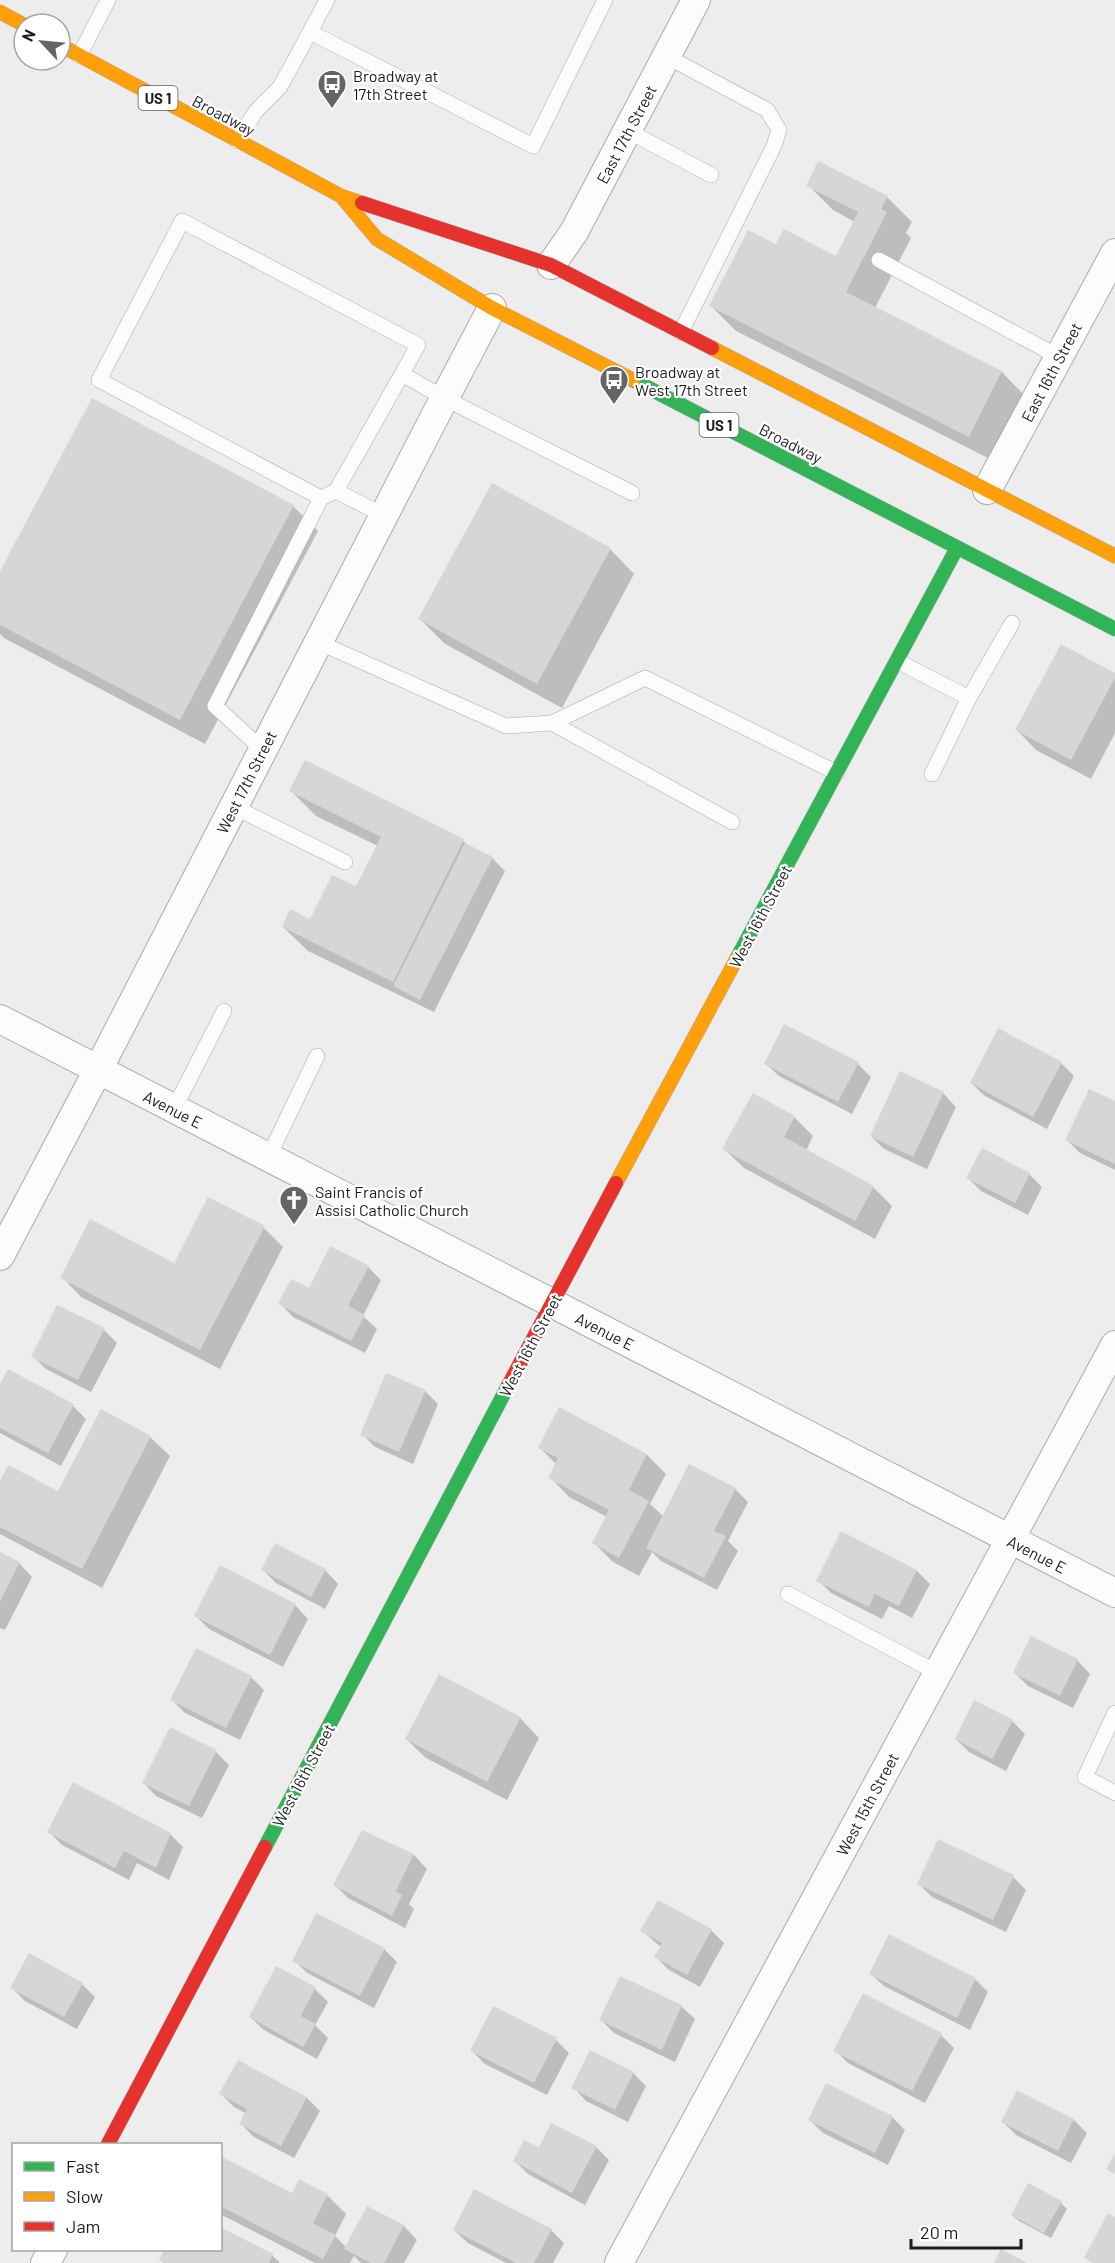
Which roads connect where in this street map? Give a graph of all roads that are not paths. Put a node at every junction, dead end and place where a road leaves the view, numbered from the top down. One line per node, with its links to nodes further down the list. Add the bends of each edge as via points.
1 (108, 0): 7 (lane)
2 (327, 0): 5 (lane)
3 (605, 0): 5 (lane, via 533,146)
4 (696, 0): 8 (street, East 17th Street)
5 (310, 32): 10 (lane, via 280,87 256,111)
6 (72, 52): 7 (main road, Broadway / US 1)
7 (79, 56): 10 (main road, Broadway / US 1)
8 (666, 56): 9 (street, East 17th Street); 17 (lane, via 767,110 779,130)
9 (627, 131): 11 (lane); 15 (street, East 17th Street, via 574,231)
10 (237, 141): 12 (main road, Broadway / US 1)
11 (711, 175)
12 (341, 196): 15 (main road, Broadway / US 1); 16 (main road, Broadway / US 1, via 377,239)
13 (1115, 253): 18 (street, East 16th Street)
14 (879, 260): 18 (lane)
15 (551, 265): 17 (main road, Broadway / US 1)
16 (492, 308): 20 (street, West 17th Street); 26 (main road, Broadway / US 1)
17 (681, 332): 21 (main road, Broadway / US 1)
18 (1059, 357): 21 (street, East 16th Street)
19 (402, 374): 20 (lane); 22 (lane); 24 (lane, via 418,345 182,221 99,380)
20 (444, 398): 23 (lane); 25 (street, West 17th Street)
21 (987, 490): 27 (main road, Broadway / US 1)
22 (336, 491): 24 (lane); 25 (lane)
23 (632, 493)
24 (321, 498): 34 (lane, via 215,706)
25 (383, 515): 30 (street, West 17th Street)
26 (957, 548): 29 (main road, Broadway / US 1); 31 (main road, West 16th Street)
27 (1115, 556)
28 (1012, 623): 32 (lane)
29 (1115, 629)
30 (318, 642): 33 (lane, via 506,726); 34 (street, West 17th Street)
31 (897, 661): 32 (lane); 35 (main road, West 16th Street)
32 (969, 698): 36 (lane)
33 (552, 723): 35 (lane, via 645,678); 38 (lane)
34 (263, 750): 37 (street, West 17th Street)
35 (837, 773): 47 (main road, West 16th Street)
36 (932, 774)
37 (234, 807): 39 (lane); 43 (street, West 17th Street)
38 (732, 822)
39 (345, 862)
40 (224, 1011): 44 (lane)
41 (0, 1019): 43 (street, Avenue E)
42 (317, 1056): 45 (lane)
43 (98, 1070): 44 (street, Avenue E); 46 (street, West 17th Street)
44 (174, 1109): 45 (street, Avenue E)
45 (268, 1158): 47 (street, Avenue E)
46 (0, 1256)
47 (552, 1304): 49 (street, Avenue E); 55 (main road, West 16th Street)
48 (1115, 1345): 49 (street, West 15th Street)
49 (1011, 1540): 50 (street, Avenue E); 52 (street, West 15th Street)
50 (1115, 1593)
51 (788, 1594): 52 (lane)
52 (938, 1673): 56 (street, West 15th Street)
53 (1115, 1713): 54 (lane, via 1085,1777)
54 (1115, 1793)
55 (109, 2143)
56 (619, 2263)

